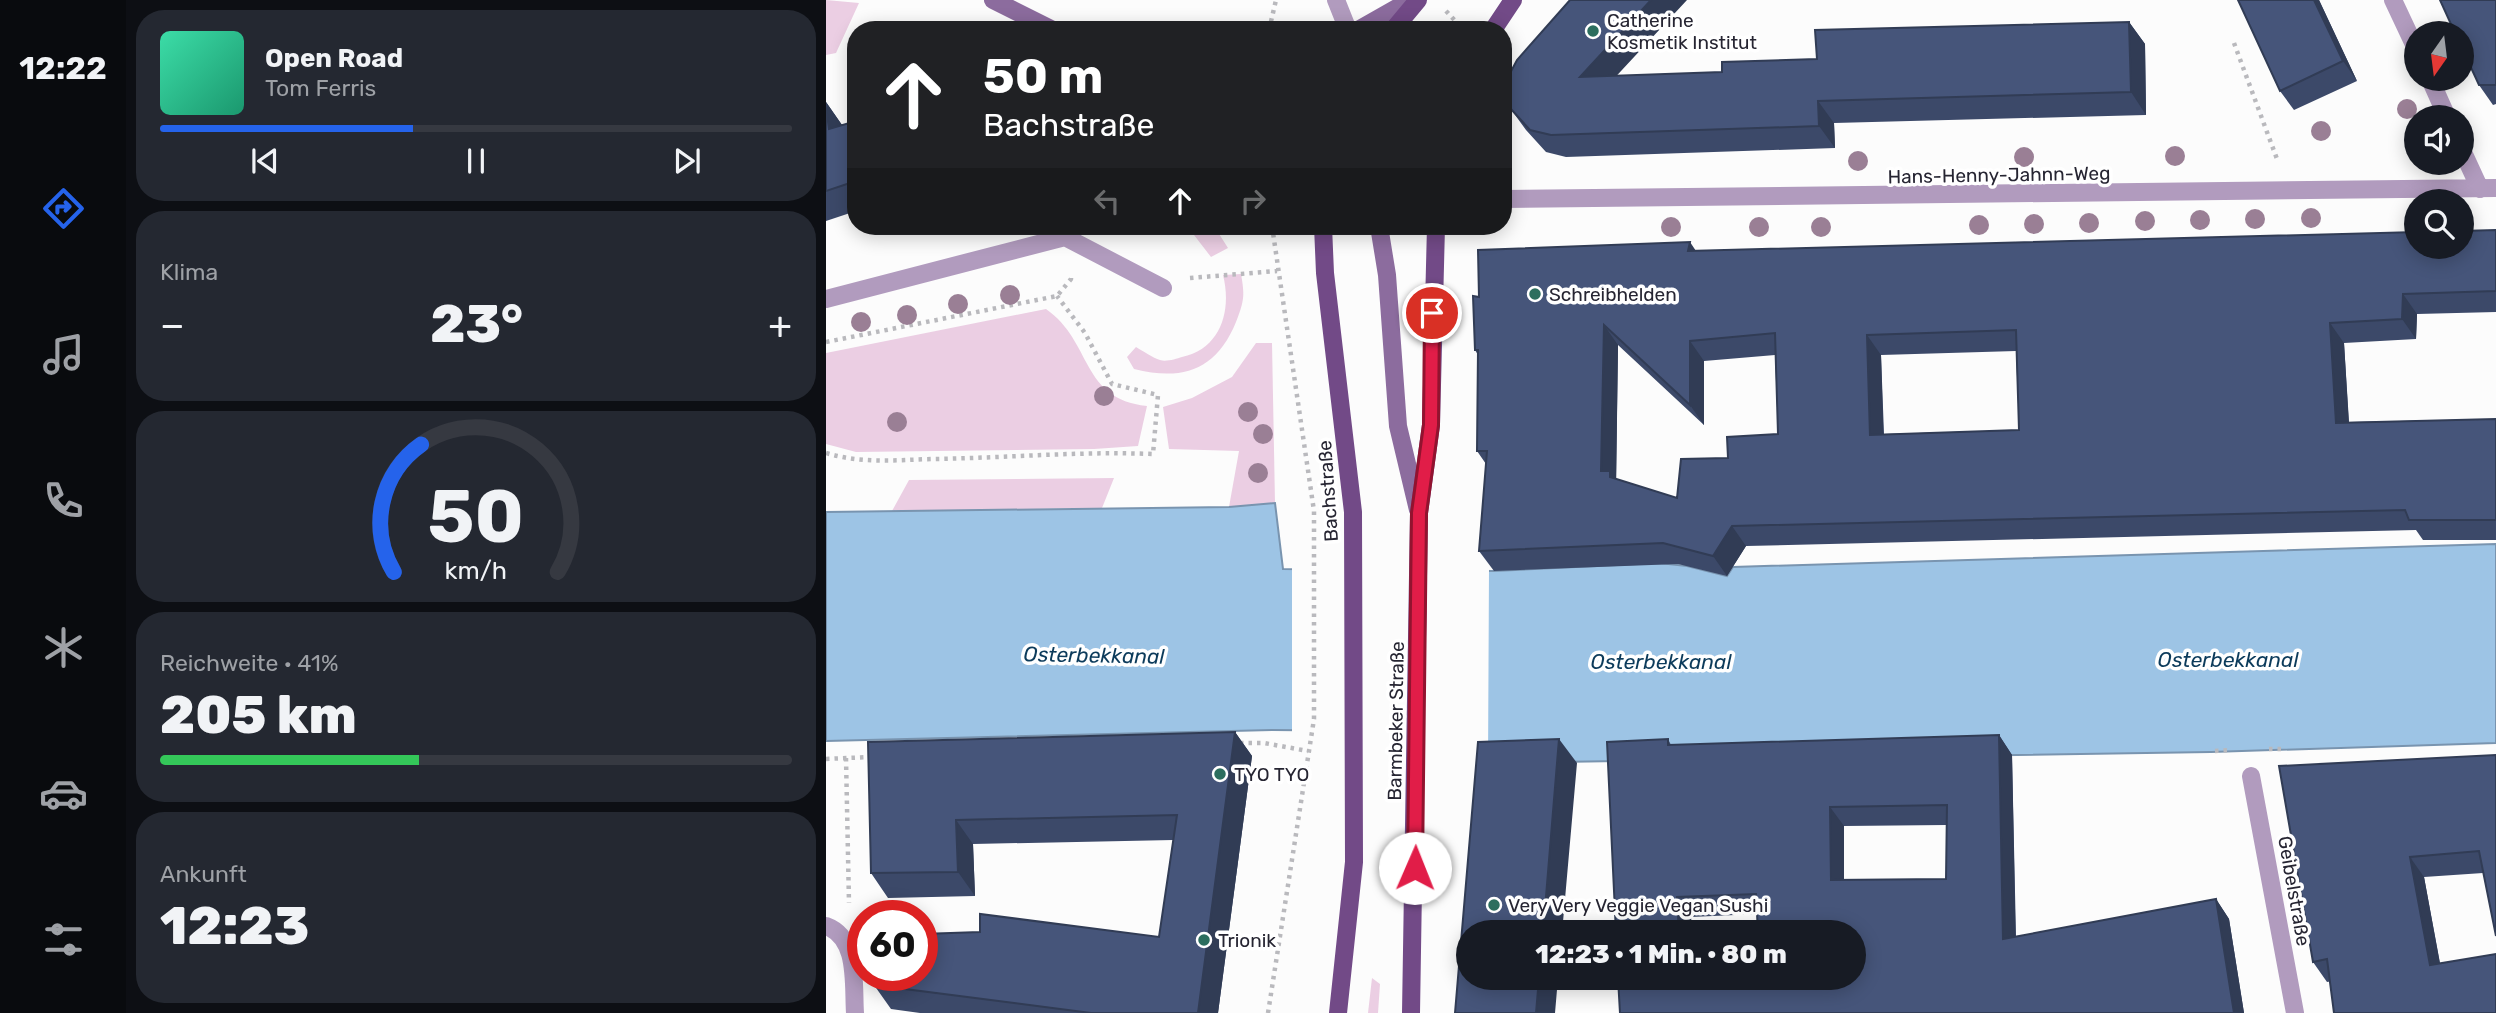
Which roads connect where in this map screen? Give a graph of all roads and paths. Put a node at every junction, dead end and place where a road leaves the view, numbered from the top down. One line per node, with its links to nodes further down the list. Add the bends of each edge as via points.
1 (993, 0): 9 (street)
2 (1276, 0): 10 (path)
3 (1336, 0): 11 (street)
4 (1410, 0): 12 (street)
5 (1418, 0): 13 (main road)
6 (1513, 0): 15 (main road)
7 (2393, 0): 16 (street)
8 (1442, 8): 14 (path)
9 (1035, 21)
10 (1271, 21)
11 (1344, 21)
12 (1374, 21)
13 (1400, 21)
14 (1455, 21)
15 (1499, 21)
16 (2404, 23)
17 (2234, 43): 18 (path)
18 (2264, 123)
19 (2474, 168): 20 (street)
20 (2488, 188): 21 (street, Hans-Henny-Jahnn-Weg)
21 (1512, 199)
22 (1273, 235): 27 (path)
23 (1323, 235): 46 (main road, Bachstraße, via 1353,512 1353,862)
24 (1381, 235): 33 (street, via 1398,426)
25 (1436, 235): 33 (main road, via 1431,425)
26 (1065, 237): 28 (street); 29 (path, via 1071,279); 30 (street)
27 (1277, 271): 28 (path, via 1197,275); 35 (path, via 1314,511 1314,719)
28 (1163, 288)
29 (1057, 296): 31 (path); 32 (path, via 1085,333 1112,384 1158,395 1153,454 1094,452 855,462)
30 (826, 299)
31 (826, 342)
32 (826, 453)
33 (1419, 513): 47 (main road, Barmbeker Straße)
34 (1230, 743): 35 (path)
35 (1308, 751): 45 (path)
36 (874, 757): 38 (path)
37 (826, 758): 38 (path)
38 (846, 758): 40 (path)
39 (2251, 776): 48 (street, Geibelstraße)
40 (849, 900)
41 (826, 926): 42 (street)
42 (847, 944)
43 (853, 991): 44 (street)
44 (855, 1013)
45 (1268, 1013)
46 (1338, 1013)
47 (1411, 1013)
48 (2295, 1013)

